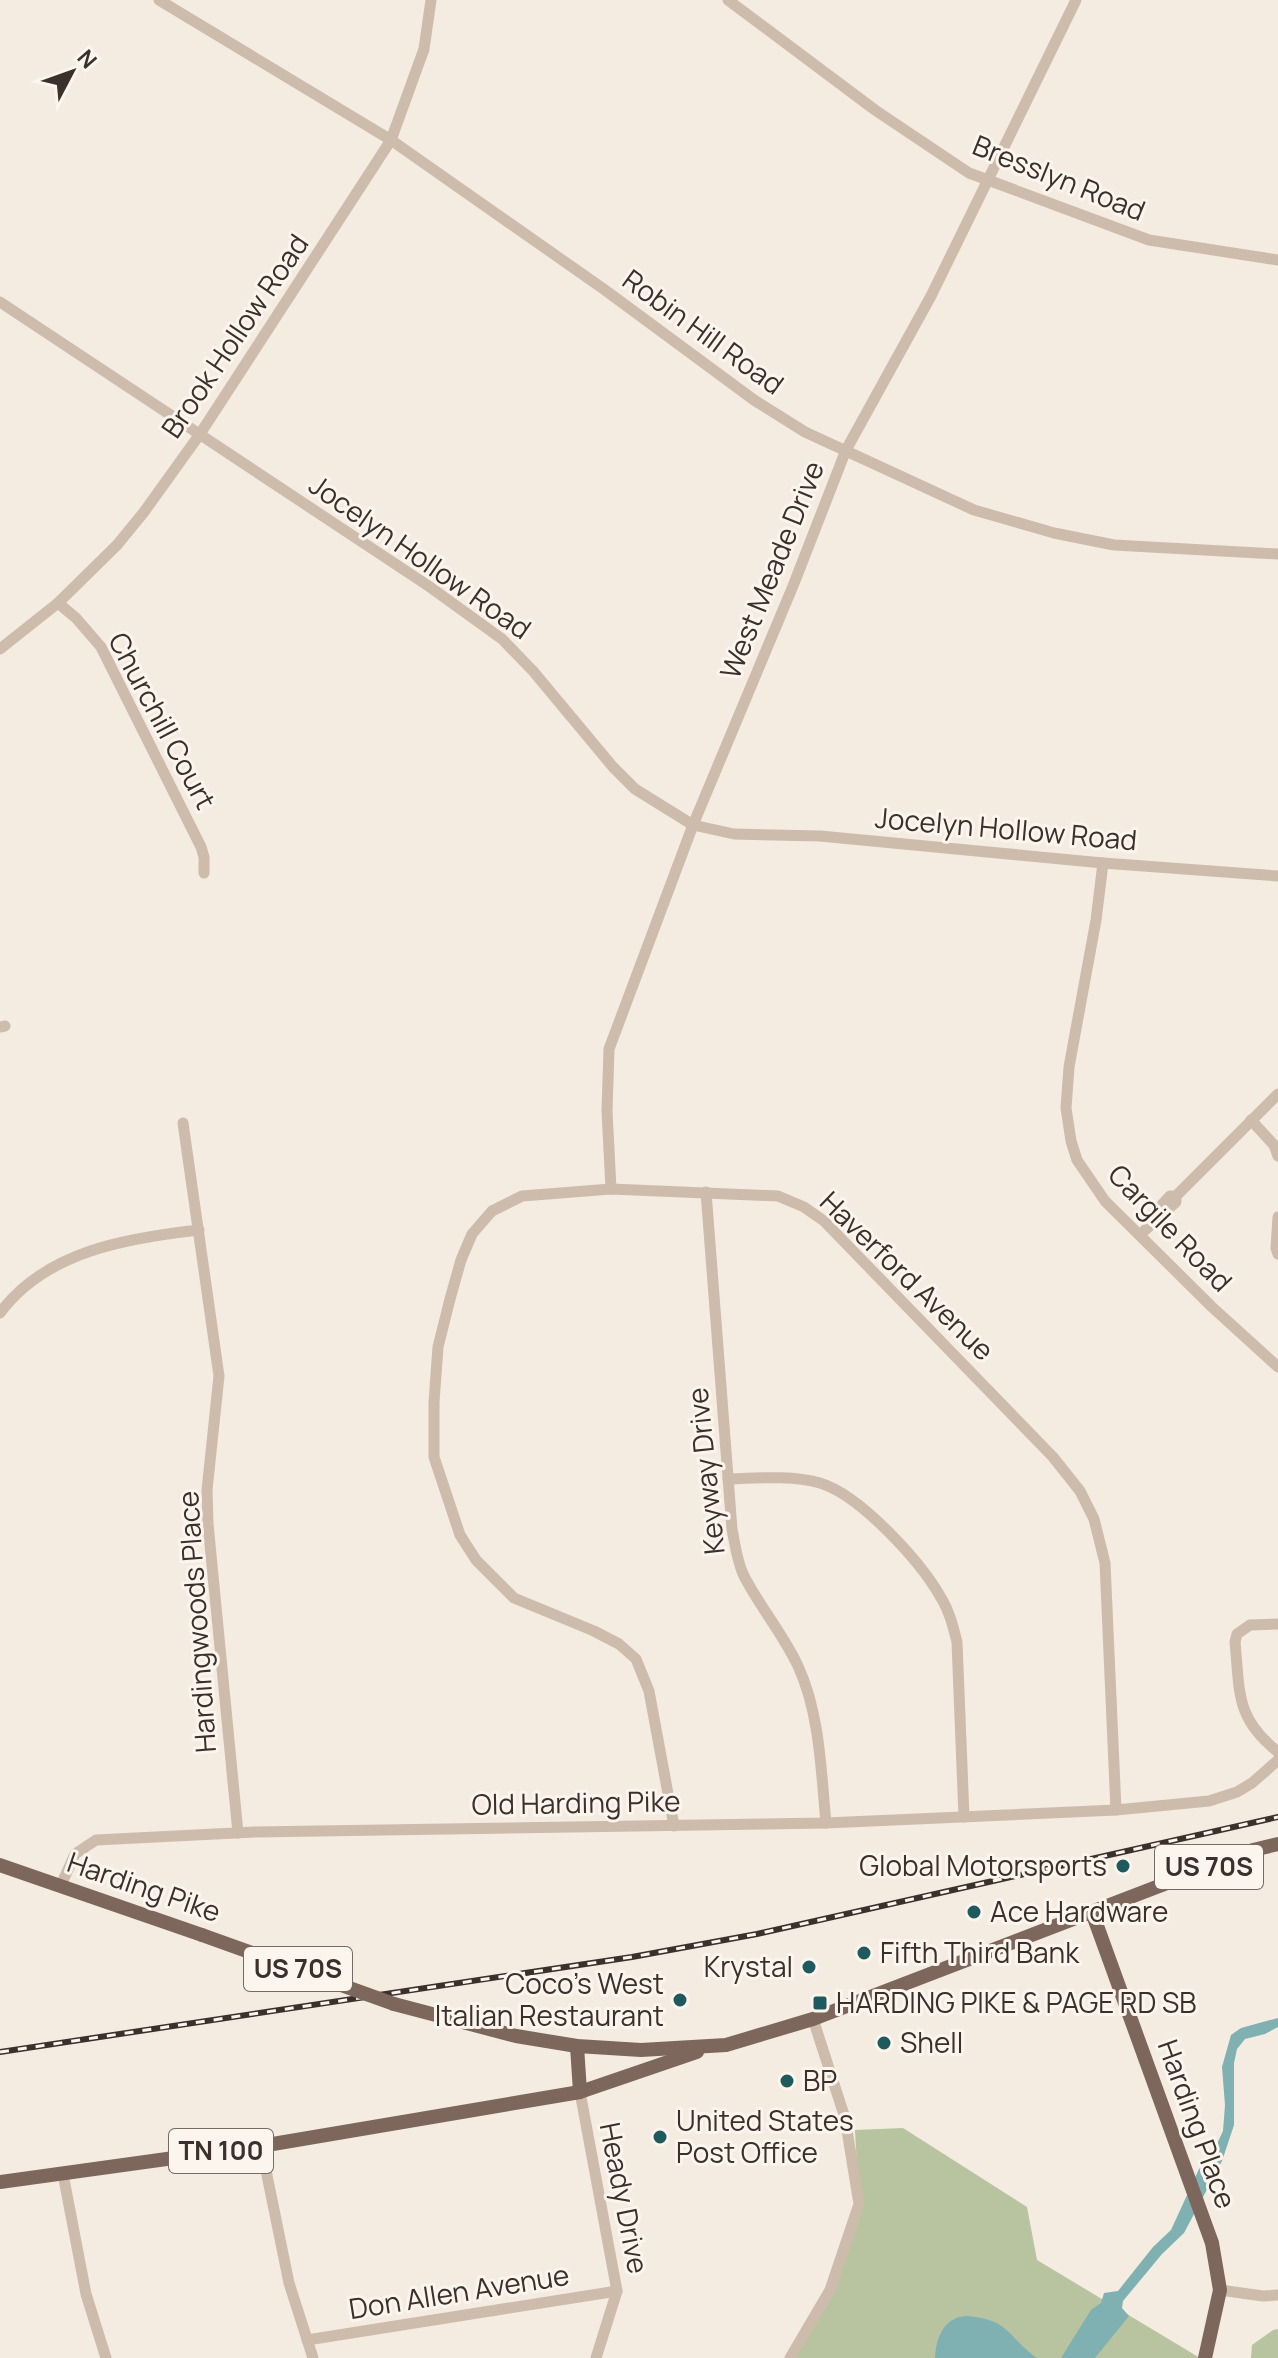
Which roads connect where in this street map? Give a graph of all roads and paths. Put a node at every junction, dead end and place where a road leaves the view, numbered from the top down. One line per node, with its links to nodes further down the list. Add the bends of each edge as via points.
1 (159, 0): 5 (street, Robin Hill Road)
2 (431, 0): 5 (street, Brook Hollow Road, via 424,49)
3 (728, 0): 6 (street, Bresslyn Road, via 897,125 969,173)
4 (1076, 0): 6 (street, West Meade Drive)
5 (391, 140): 9 (street, Brook Hollow Road); 10 (street, Robin Hill Road, via 754,400)
6 (989, 179): 7 (street, Bresslyn Road, via 1149,240); 10 (street, West Meade Drive)
7 (1278, 260)
8 (0, 302): 9 (street, Jocelyn Hollow Road)
9 (200, 434): 12 (street, Brook Hollow Road, via 117,545); 14 (street, Jocelyn Hollow Road, via 502,639 635,789)
10 (846, 450): 11 (street, Robin Hill Road, via 974,510 1054,533 1114,545); 14 (street, West Meade Drive)
11 (1278, 554)
12 (58, 603): 13 (street, Brook Hollow Road); 16 (street, Churchill Court, via 101,647 201,847)
13 (0, 649)
14 (693, 825): 15 (street, Jocelyn Hollow Road, via 734,834 854,838); 22 (street, West Meade Drive, via 609,1049)
15 (1103, 863): 17 (street, Jocelyn Hollow Road); 26 (street, Cargile Road, via 1066,1108 1077,1160 1105,1201)
16 (204, 873)
17 (1278, 876)
18 (1278, 1094): 19 (street)
19 (1251, 1120): 21 (street); 26 (street)
20 (183, 1123): 25 (street, Hardingwoods Place)
21 (1278, 1156)
22 (611, 1189): 23 (street, Haverford Avenue); 37 (street, Haverford Avenue, via 522,1196 492,1211 472,1234 438,1347 434,1457 460,1535 494,1580 514,1598 594,1631 636,1659 649,1691)
23 (706, 1192): 30 (street, Keyway Drive); 34 (street, Haverford Avenue, via 778,1196 824,1221 1080,1491 1094,1519 1105,1563)
24 (1278, 1217): 27 (street)
25 (199, 1230): 28 (street, via 75,1254 39,1276); 38 (street, Hardingwoods Place, via 219,1376 208,1524)
26 (1143, 1232): 29 (street, Cargile Road)
27 (1278, 1254)
28 (0, 1313)
29 (1278, 1367)
30 (728, 1479): 35 (street, via 805,1480 832,1489 875,1520 927,1576 950,1616 957,1642); 36 (street, Keyway Drive, via 743,1574 784,1638 808,1697 817,1730)
31 (1278, 1624): 32 (street, via 1250,1625 1235,1642 1244,1715)
32 (1278, 1752)
33 (1278, 1760): 34 (street, Old Harding Pike, via 1252,1783 1218,1799)
34 (1116, 1810): 35 (street, Old Harding Pike)
35 (964, 1817): 36 (street, Old Harding Pike)
36 (826, 1823): 37 (street, Old Harding Pike)
37 (674, 1826): 38 (street, Old Harding Pike)
38 (238, 1833): 41 (street, Old Harding Pike, via 96,1840 75,1854)
39 (1278, 1844): 42 (main road, Harding Pike / US 70S)
40 (0, 1865): 41 (main road, Harding Pike / US 70S)
41 (61, 1885): 44 (main road, Harding Pike / US 70S, bridge, via 394,2004)
42 (1092, 1912): 43 (main road, Harding Pike / US 70S); 50 (main road, Harding Place, via 1199,2204)
43 (813, 2019): 45 (main road, Harding Pike / US 70S); 57 (street, via 845,2118 859,2204 830,2290)
44 (577, 2046): 45 (main road, Harding Pike / US 70S); 46 (main road)
45 (712, 2047): 46 (main road, TN 100)
46 (580, 2092): 47 (main road, TN 100); 51 (street, Heady Drive)
47 (261, 2146): 48 (main road, TN 100); 53 (street, via 289,2283)
48 (63, 2174): 49 (main road, TN 100); 54 (street, via 86,2294)
49 (0, 2182)
50 (1220, 2290): 52 (street); 58 (main road, Harding Place)
51 (617, 2291): 53 (street, Don Allen Avenue); 56 (street, Heady Drive)
52 (1278, 2295)
53 (307, 2340): 55 (street)
54 (106, 2358)
55 (313, 2358)
56 (596, 2358)
57 (790, 2358)
58 (1205, 2358)

